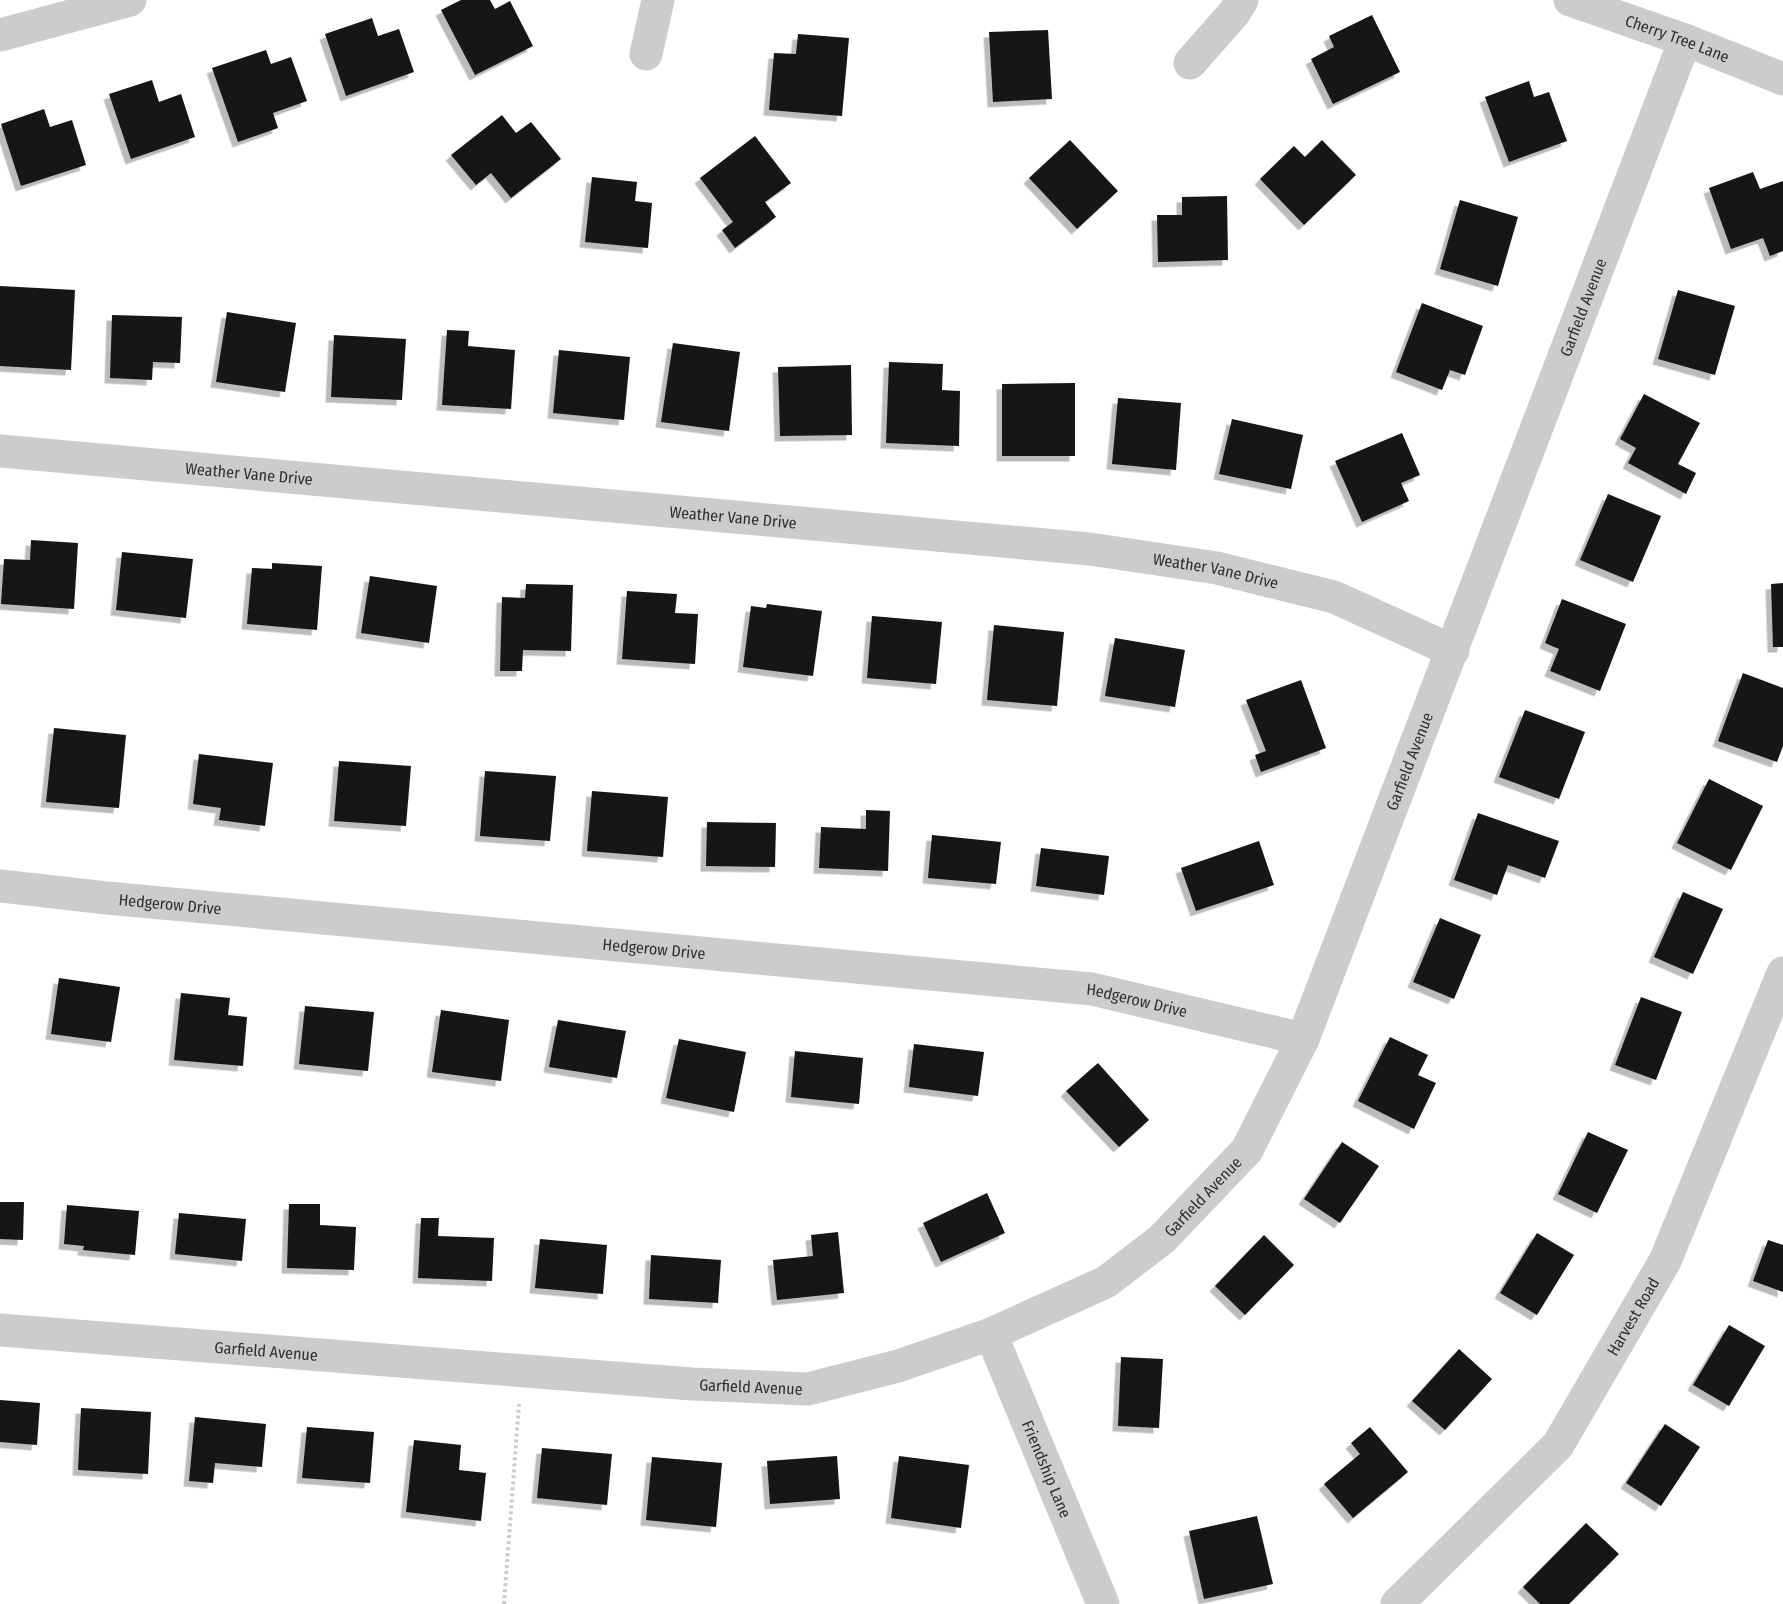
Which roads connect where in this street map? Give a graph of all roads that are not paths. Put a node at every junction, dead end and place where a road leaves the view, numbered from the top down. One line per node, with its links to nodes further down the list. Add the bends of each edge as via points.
1 (130, 0): 5 (street)
2 (658, 0): 7 (street)
3 (1242, 0): 8 (street)
4 (1570, 0): 6 (street, Cherry Tree Lane)
5 (0, 35)
6 (1685, 40): 9 (street, Cherry Tree Lane); 11 (street, Garfield Avenue)
7 (646, 54)
8 (1190, 63)
9 (1783, 79)
10 (0, 451): 11 (street, Weather Vane Drive, via 1090,549 1217,568 1334,597)
11 (1453, 651): 14 (street, Garfield Avenue)
12 (0, 886): 14 (street, Hedgerow Drive, via 1092,989)
13 (1783, 973): 18 (street, Harvest Road, via 1665,1261 1558,1444)
14 (1304, 1039): 16 (street, Garfield Avenue, via 1247,1150 1162,1239 1106,1282)
15 (0, 1330): 16 (street, Garfield Avenue, via 692,1384 808,1389 898,1366)
16 (990, 1334): 17 (street, Friendship Lane)
17 (1102, 1604)
18 (1397, 1604)

